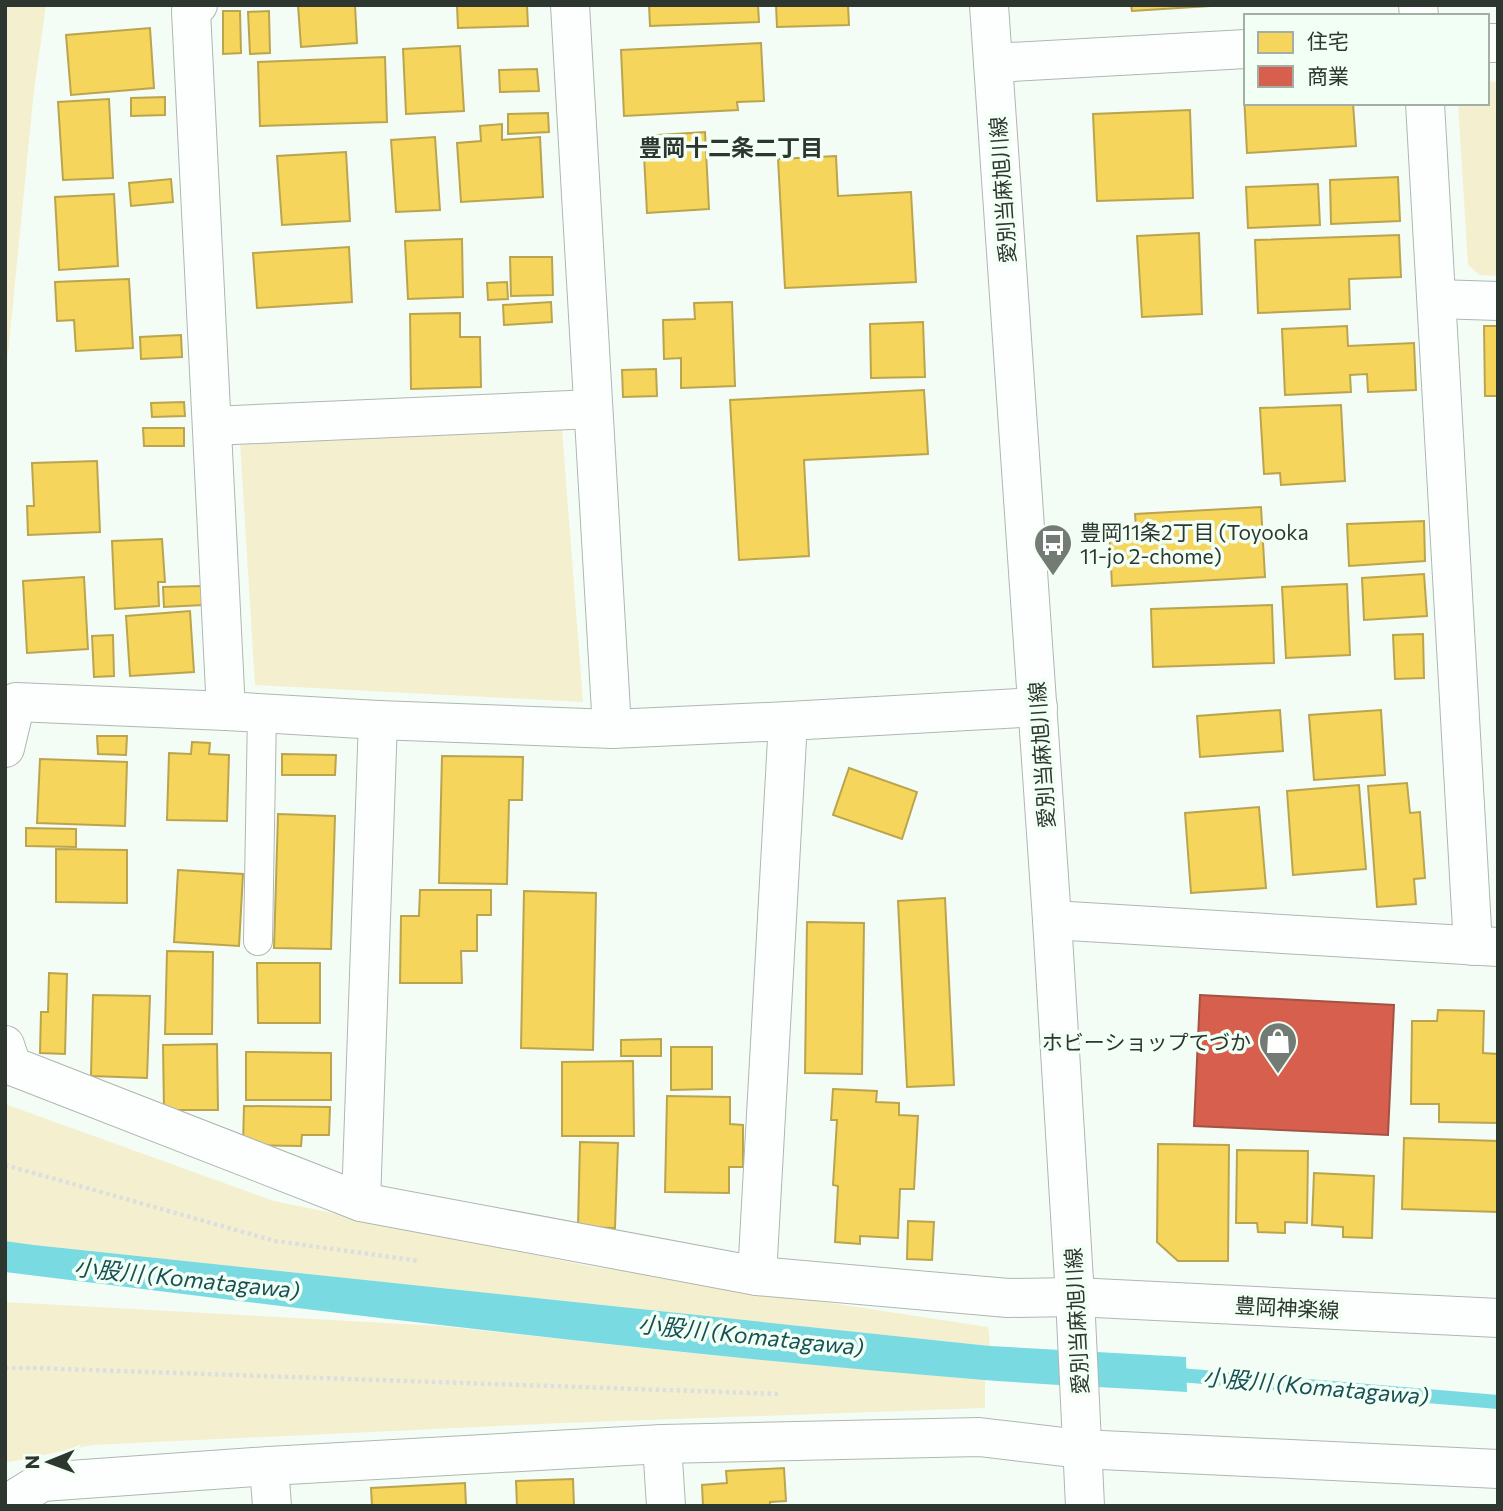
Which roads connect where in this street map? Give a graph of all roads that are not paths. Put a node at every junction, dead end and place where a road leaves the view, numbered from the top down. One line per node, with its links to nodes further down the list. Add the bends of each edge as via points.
1 (198, 5): 10 (street, via 191,11)
2 (570, 5): 9 (street)
3 (989, 5): 5 (street, 愛別当麻旭川線)
4 (1244, 49): 5 (street)
5 (993, 63): 11 (street, 愛別当麻旭川線)
6 (1425, 105): 7 (street)
7 (1437, 299): 8 (street); 19 (street)
8 (1498, 301)
9 (593, 408): 10 (street); 15 (street)
10 (212, 426): 12 (street)
11 (1038, 707): 14 (street); 17 (street, 愛別当麻旭川線)
12 (244, 712): 13 (street); 16 (street, via 16,702); 18 (lane)
13 (378, 720): 15 (street); 21 (street)
14 (788, 721): 15 (street); 22 (street)
15 (612, 729)
16 (5, 748)
17 (1052, 920): 19 (street); 23 (street, 愛別当麻旭川線)
18 (258, 941)
19 (1486, 946)
20 (5, 1045): 21 (street, 豊岡神楽線, via 12,1066)
21 (361, 1202): 22 (street, 豊岡神楽線)
22 (757, 1276): 23 (street, 豊岡神楽線, via 1008,1298)
23 (1076, 1312): 24 (street, 豊岡神楽線); 25 (street, 愛別当麻旭川線)
24 (1498, 1318)
25 (1080, 1433): 26 (street); 28 (street); 32 (street, 愛別当麻旭川線)
26 (662, 1444): 27 (street); 31 (street)
27 (269, 1466): 29 (street, via 42,1482); 30 (street)
28 (1498, 1469)
29 (5, 1505)
30 (272, 1506)
31 (666, 1506)
32 (1085, 1506)

